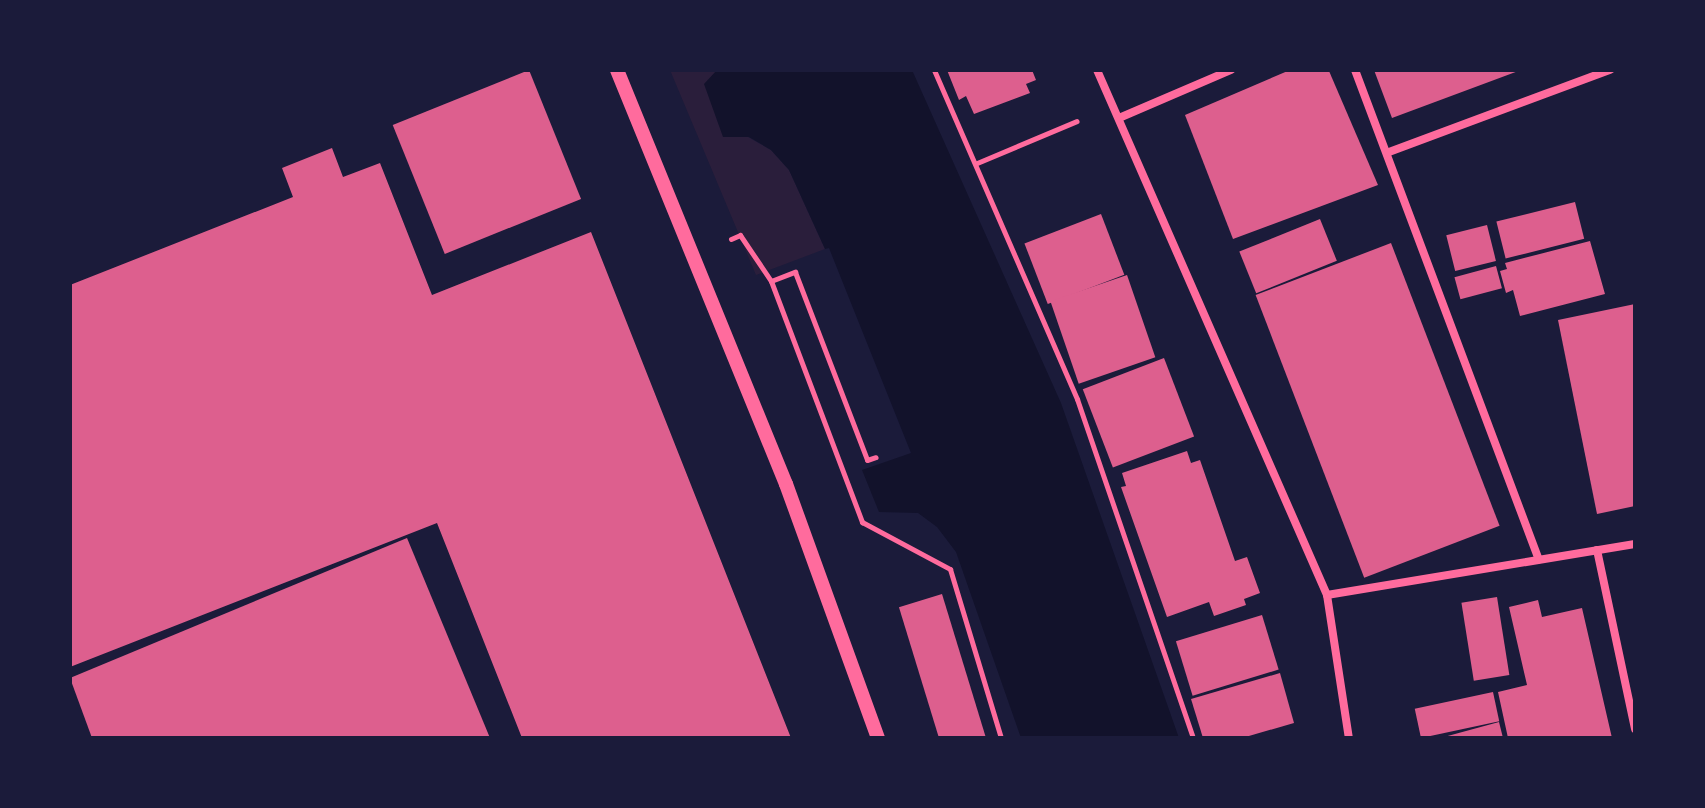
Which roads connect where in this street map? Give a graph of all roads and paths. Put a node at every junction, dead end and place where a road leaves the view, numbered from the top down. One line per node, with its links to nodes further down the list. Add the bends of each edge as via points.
1 (617, 70): 19 (street, via 786,484)
2 (934, 70): 10 (path)
3 (1097, 70): 7 (street)
4 (1231, 70): 7 (street)
5 (1355, 70): 9 (street)
6 (1610, 70): 9 (street)
7 (1119, 118): 17 (street)
8 (1077, 121): 10 (path)
9 (1389, 152): 16 (street)
10 (977, 163): 21 (path, via 1077,399)
11 (731, 239): 12 (path, via 740,235)
12 (771, 281): 13 (path, via 795,272 867,460); 20 (path, via 862,522 950,569)
13 (876, 457)
14 (1635, 544): 15 (street)
15 (1597, 550): 16 (street); 18 (street)
16 (1539, 560): 17 (street)
17 (1327, 595): 22 (street)
18 (1635, 729)
19 (878, 738)
20 (1001, 738)
21 (1193, 738)
22 (1349, 738)

